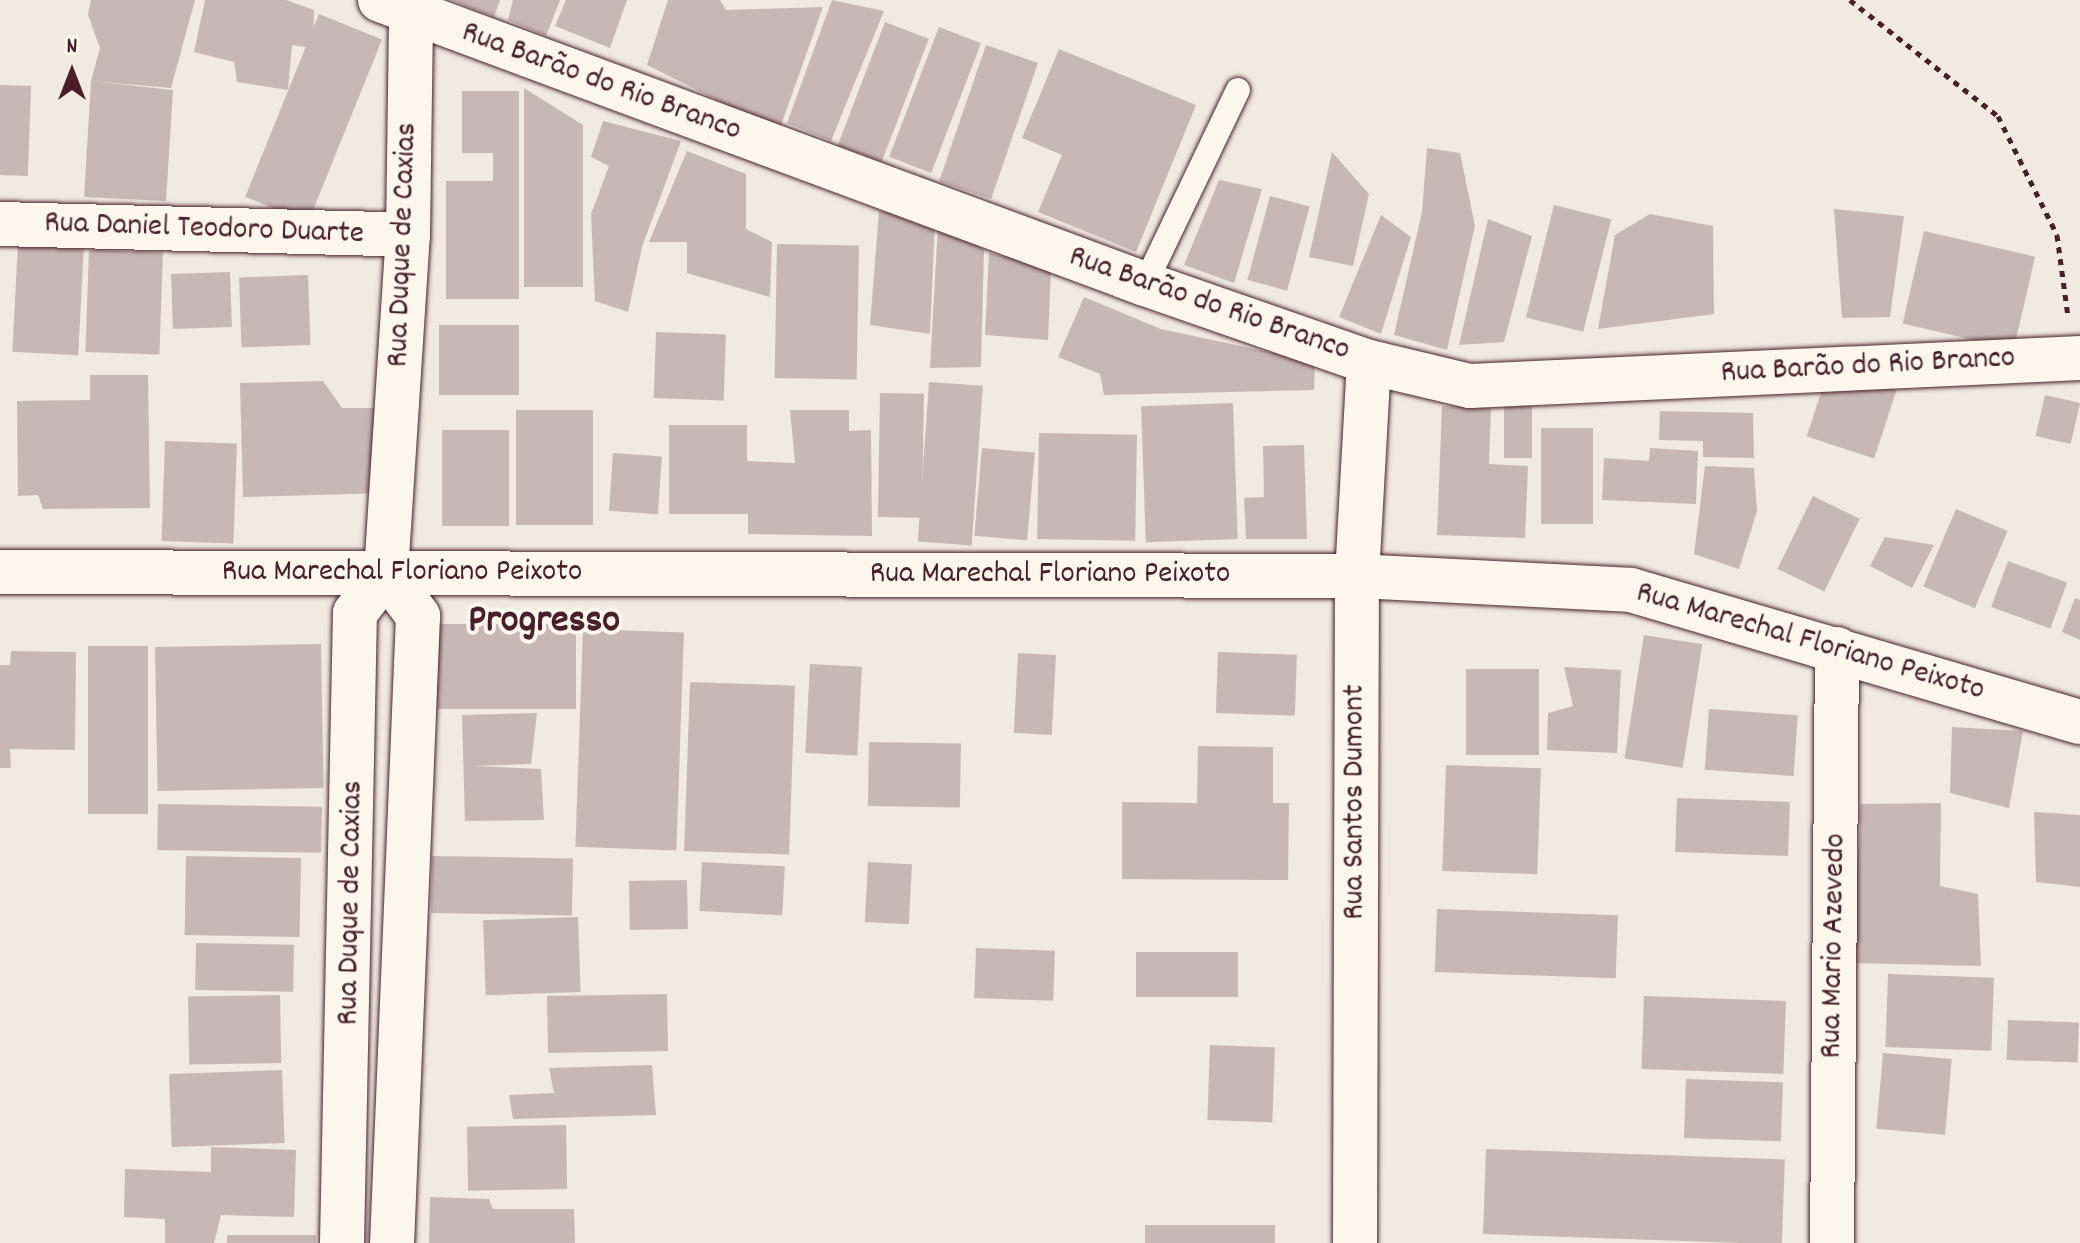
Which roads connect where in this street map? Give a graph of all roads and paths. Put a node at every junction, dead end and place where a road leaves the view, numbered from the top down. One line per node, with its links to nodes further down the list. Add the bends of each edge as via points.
1 (1850, 0): 7 (path, via 1998,116 2057,235)
2 (396, 6): 5 (street, Rua Duque de Caxias); 6 (street, Rua Barão do Rio Branco)
3 (1238, 90): 6 (lane)
4 (0, 224): 5 (street, Rua Daniel Teodoro Duarte)
5 (408, 235): 10 (street, Rua Duque de Caxias)
6 (1145, 284): 8 (street, Rua Barão do Rio Branco)
7 (2077, 357): 8 (street, Rua Barão do Rio Branco, via 1470,386)
8 (1369, 362): 11 (street, Rua Santos Dumont)
9 (0, 572): 10 (street, Rua Marechal Floriano Peixoto)
10 (386, 573): 11 (street, Rua Marechal Floriano Peixoto); 14 (street, Rua Duque de Caxias, via 355,613); 15 (street, Rua Duque de Caxias, via 418,616)
11 (1357, 576): 12 (street, Rua Marechal Floriano Peixoto, via 1631,590); 18 (street, Rua Santos Dumont)
12 (1837, 649): 13 (street, Rua Marechal Floriano Peixoto); 19 (street, Rua Mario Azevedo)
13 (2080, 722)
14 (352, 957): 15 (street); 16 (street, Rua Duque de Caxias)
15 (404, 957): 17 (street, Rua Duque de Caxias)
16 (342, 1243)
17 (392, 1243)
18 (1355, 1243)
19 (1832, 1243)

